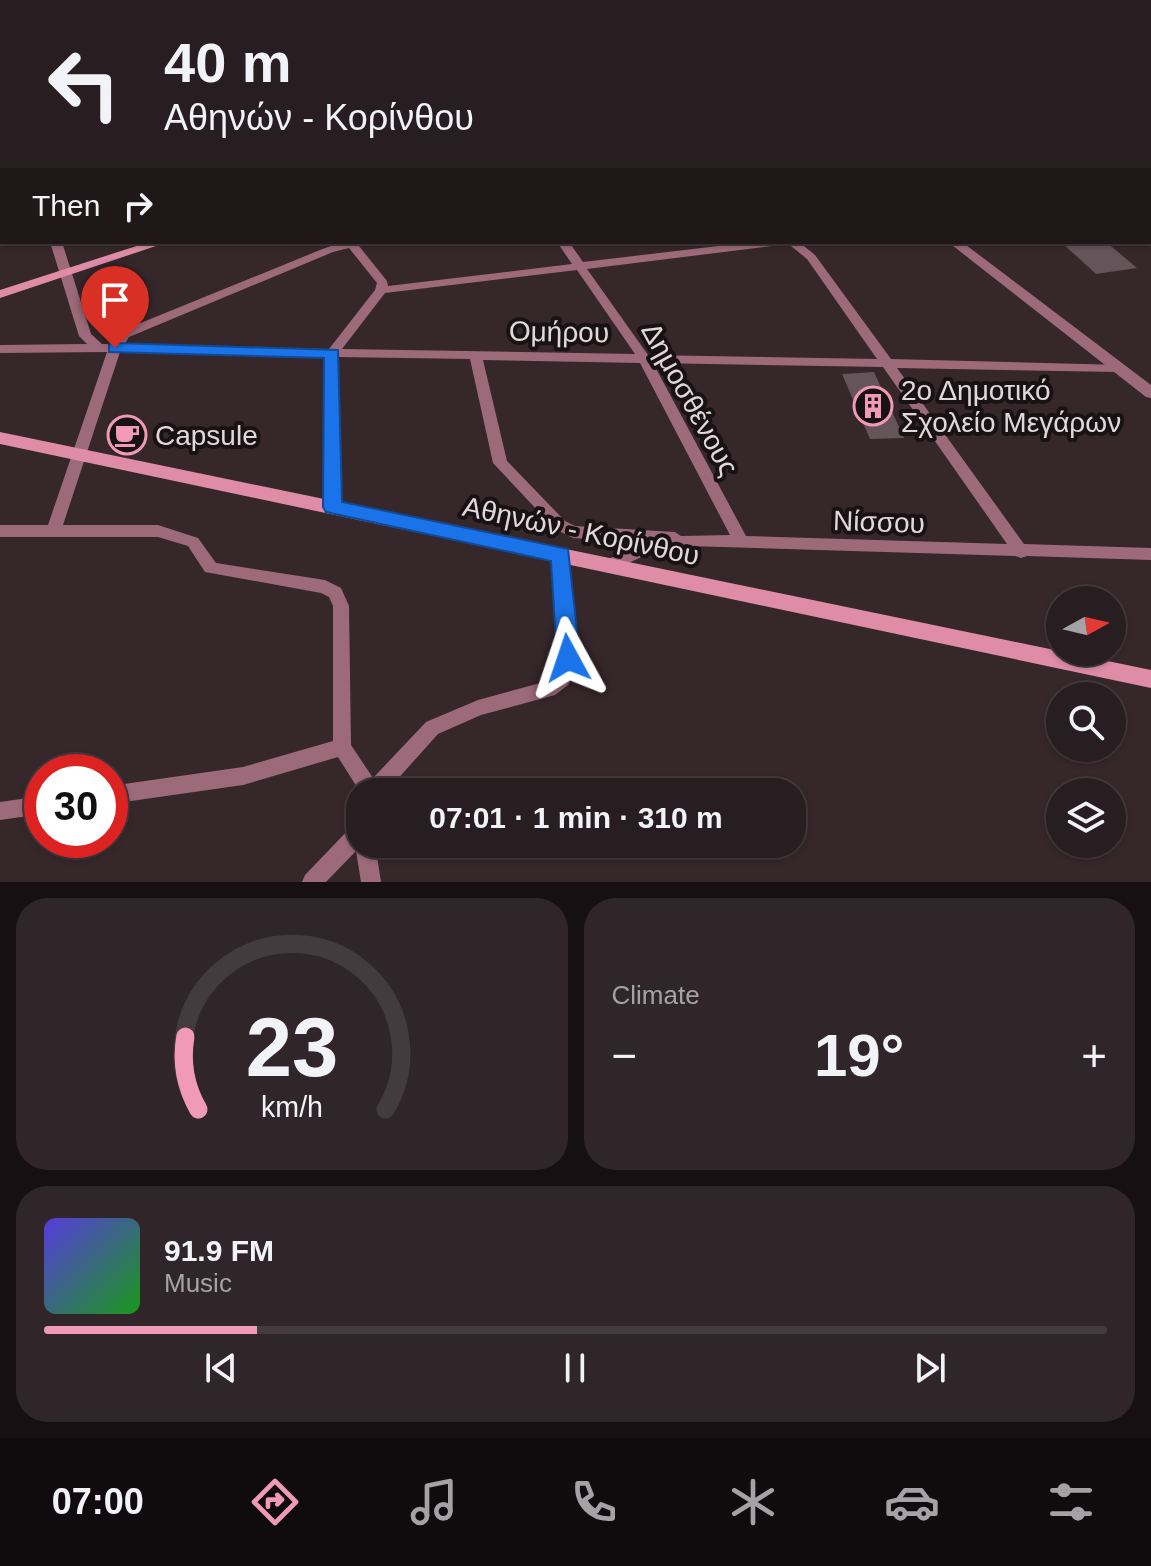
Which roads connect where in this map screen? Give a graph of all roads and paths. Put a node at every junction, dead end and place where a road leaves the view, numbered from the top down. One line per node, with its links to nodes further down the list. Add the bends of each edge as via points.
1 (57, 244): 10 (street)
2 (156, 244): 10 (main road)
3 (350, 244): 14 (street, via 125,334)
4 (355, 244): 11 (street, via 381,279)
5 (564, 244): 9 (street, Δημοσθένους)
6 (763, 244): 9 (street)
7 (795, 244): 19 (street, via 811,257)
8 (957, 244): 20 (street)
9 (579, 265): 11 (street); 18 (street, Δημοσθένους)
10 (66, 273): 12 (main road); 13 (street, via 85,336)
11 (381, 290): 16 (street)
12 (0, 294)
13 (99, 348): 14 (street, Ομήρου); 15 (street, Ομήρου)
14 (115, 348): 16 (street, Ομήρου); 23 (street)
15 (0, 349)
16 (332, 353): 17 (street, Ομήρου); 24 (street)
17 (475, 354): 18 (street, Ομήρου); 27 (street, via 500,463 560,525 573,532)
18 (643, 357): 19 (street, Ομήρου); 28 (street, Δημοσθένους)
19 (885, 362): 20 (street, Ομήρου); 29 (street)
20 (1117, 368): 21 (street)
21 (1151, 393)
22 (0, 438): 23 (main road, Αθηνών - Κορίνθου)
23 (79, 454): 24 (main road, Αθηνών - Κορίνθου); 26 (street)
24 (333, 507): 31 (main road, Αθηνών - Κορίνθου)
25 (0, 531): 26 (street)
26 (53, 532): 34 (street, via 158,531 193,542 211,568 335,593 341,606)
27 (688, 540): 28 (street, Νίσσου); 32 (street, Νίσσου)
28 (742, 543): 29 (street, Νίσσου)
29 (1021, 552): 30 (street, Νίσσου)
30 (1151, 554)
31 (561, 555): 32 (main road, Αθηνών - Κορίνθου); 36 (street, via 568,658 562,680 432,728)
32 (610, 565): 33 (main road, Αθηνών - Κορίνθου)
33 (1151, 679)
34 (342, 747): 35 (street); 37 (street, via 243,776)
35 (363, 778)
36 (385, 778)
37 (128, 792)
38 (24, 808): 39 (street)
39 (0, 811)
40 (346, 847): 42 (street)
41 (367, 858): 43 (street)
42 (312, 882)
43 (371, 882)

